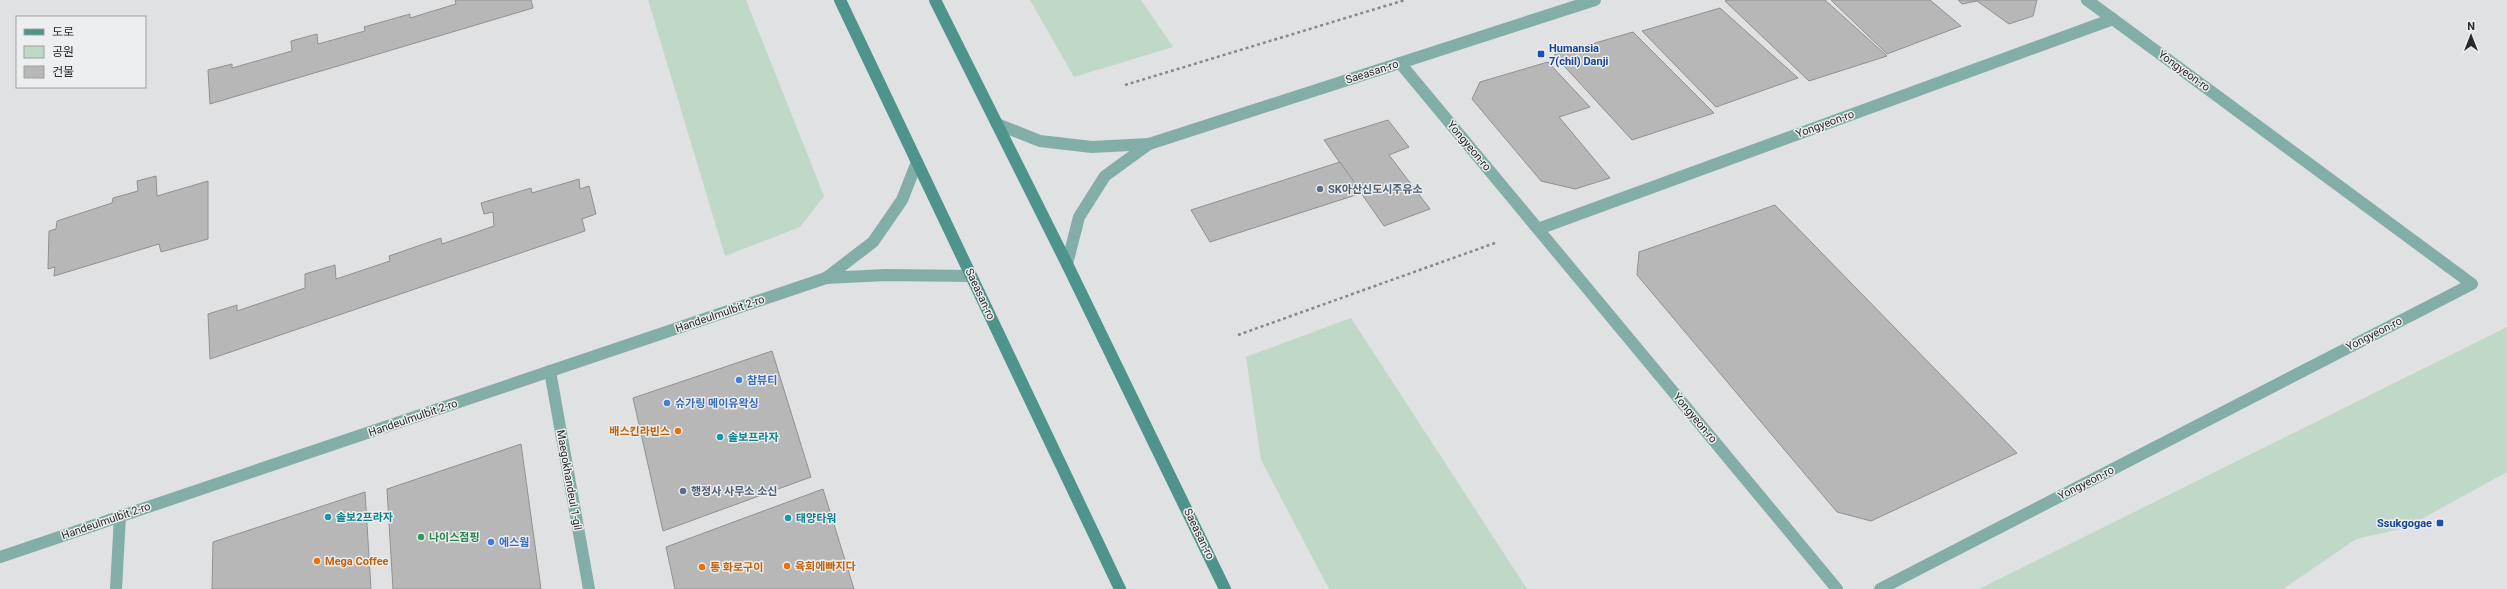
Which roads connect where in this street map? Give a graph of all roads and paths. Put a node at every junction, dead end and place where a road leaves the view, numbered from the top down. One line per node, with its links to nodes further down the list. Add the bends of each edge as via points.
1 (840, 0): 11 (main road, Saeasan-ro)
2 (935, 0): 9 (main road, Saeasan-ro)
3 (1405, 0): 8 (path)
4 (1595, 0): 7 (street, Saeasan-ro)
5 (2087, 0): 6 (street, Yongyeon-ro)
6 (2113, 19): 12 (street, Yongyeon-ro); 26 (street, Yongyeon-ro, via 2472,284)
7 (1400, 63): 10 (street, Saeasan-ro); 12 (street, Yongyeon-ro)
8 (1125, 85)
9 (997, 124): 10 (street, Saeasan-ro, via 1040,141 1092,148); 14 (main road, Saeasan-ro)
10 (1149, 144): 14 (street, Saeasan-ro, via 1105,176 1079,218)
11 (917, 162): 15 (main road, Saeasan-ro); 16 (street, via 902,200 873,242)
12 (1538, 229): 25 (street, Yongyeon-ro)
13 (1496, 243): 17 (path)
14 (1068, 264): 24 (main road, Saeasan-ro)
15 (971, 276): 16 (street, via 886,275); 23 (main road, Saeasan-ro)
16 (826, 278): 18 (street, Handeulmulbit 2-ro)
17 (1238, 335)
18 (550, 371): 19 (street, Handeulmulbit 2-ro); 22 (street, Maegokhandeul 1-gil)
19 (120, 516): 20 (street, Handeulmulbit 2-ro); 21 (street)
20 (0, 557)
21 (116, 589)
22 (589, 589)
23 (1120, 589)
24 (1225, 589)
25 (1837, 589)
26 (1880, 589)

